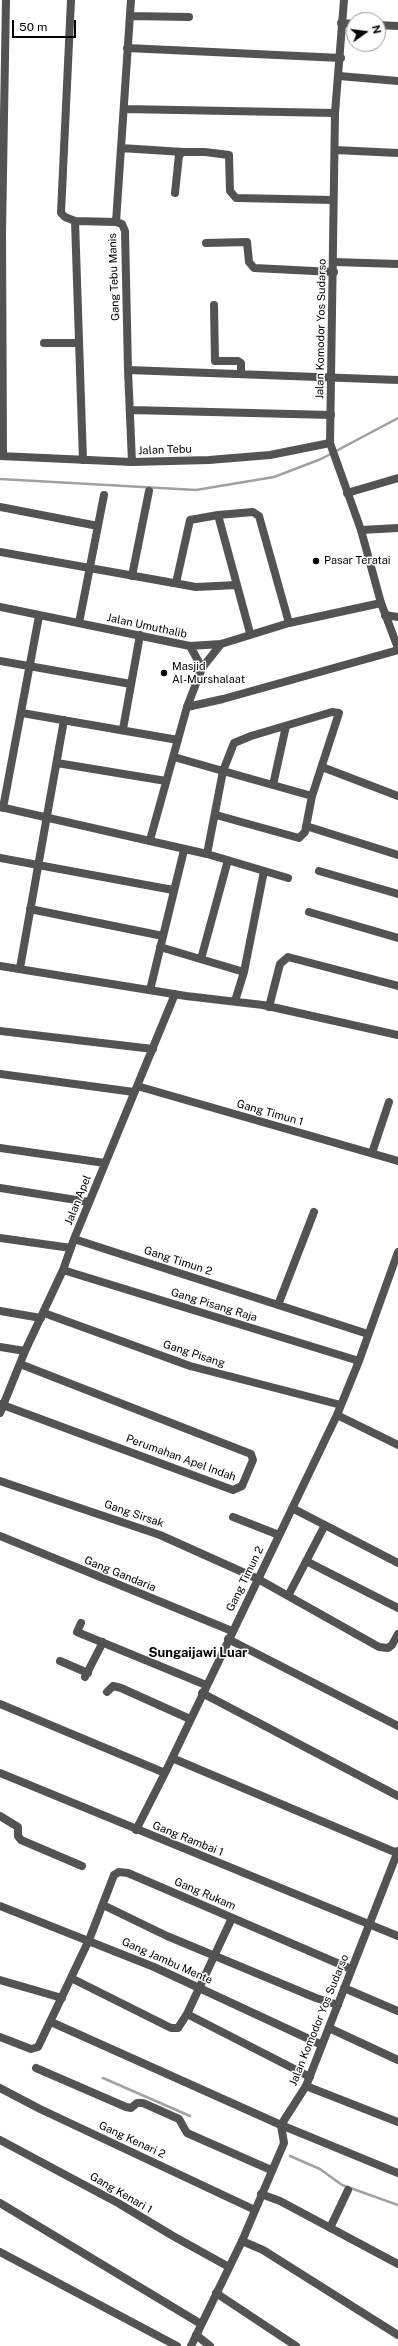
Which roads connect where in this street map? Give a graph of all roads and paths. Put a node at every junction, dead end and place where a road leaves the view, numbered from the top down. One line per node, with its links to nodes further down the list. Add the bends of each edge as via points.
1 (6, 0): 39 (street)
2 (71, 0): 23 (street, via 60,206 62,216)
3 (131, 0): 5 (street, Gang Tebu Manis)
4 (344, 0): 7 (street, Jalan Komodor Yos Sudarso)
5 (130, 16): 6 (street); 11 (street, Gang Tebu Manis)
6 (189, 17)
7 (341, 23): 8 (street); 12 (street, Jalan Komodor Yos Sudarso)
8 (346, 23)
9 (386, 25): 10 (street)
10 (398, 26)
11 (127, 48): 12 (street); 15 (street, Gang Tebu Manis)
12 (340, 58): 13 (street, Jalan Komodor Yos Sudarso)
13 (339, 76): 14 (street); 16 (street, Jalan Komodor Yos Sudarso)
14 (398, 81)
15 (124, 109): 16 (street); 17 (street, Gang Tebu Manis)
16 (335, 113): 18 (street, Jalan Komodor Yos Sudarso)
17 (121, 148): 19 (street); 24 (street, Gang Tebu Manis)
18 (334, 150): 20 (street); 22 (street, Jalan Komodor Yos Sudarso)
19 (182, 152): 21 (street, via 177,159); 22 (street, via 229,155 230,192 236,198)
20 (398, 153)
21 (175, 193)
22 (333, 200): 26 (street, Jalan Komodor Yos Sudarso)
23 (75, 221): 24 (street); 31 (street)
24 (116, 222): 32 (street, Gang Tebu Manis, via 122,224 125,231)
25 (206, 243): 28 (street, via 247,242 249,262 254,268)
26 (334, 262): 27 (street); 28 (street, Jalan Komodor Yos Sudarso)
27 (398, 264)
28 (334, 272): 34 (street, Jalan Komodor Yos Sudarso)
29 (214, 305): 33 (street, via 215,361 238,361 241,363)
30 (44, 343): 31 (street)
31 (78, 343): 40 (street)
32 (128, 370): 33 (street); 36 (street, Gang Tebu Manis)
33 (241, 373): 34 (street)
34 (332, 378): 35 (street); 37 (street, Jalan Komodor Yos Sudarso)
35 (398, 380)
36 (131, 410): 37 (street); 41 (street, Gang Tebu Manis)
37 (331, 415): 38 (street, Jalan Komodor Yos Sudarso)
38 (330, 445): 41 (street, Jalan Tebu, via 270,455); 44 (street, Jalan Komodor Yos Sudarso)
39 (2, 456): 40 (street, Jalan Tebu)
40 (83, 460): 41 (street, Jalan Tebu)
41 (132, 462)
42 (398, 478): 44 (street)
43 (149, 491): 53 (street)
44 (347, 493): 50 (street, Jalan Komodor Yos Sudarso)
45 (104, 495): 48 (street)
46 (0, 507): 48 (street)
47 (218, 515): 54 (street, via 189,522); 55 (street); 62 (street, via 253,512 260,516)
48 (98, 526): 52 (street)
49 (398, 528): 50 (street)
50 (361, 530): 56 (street, Jalan Komodor Yos Sudarso)
51 (0, 552): 52 (street)
52 (90, 569): 53 (street); 61 (street)
53 (132, 576): 54 (street)
54 (176, 583): 55 (street, via 205,587)
55 (237, 585): 63 (street)
56 (381, 603): 58 (street, Jalan Komodor Yos Sudarso); 62 (street, Jalan Umuthalib)
57 (0, 607): 59 (street, Jalan Umuthalib)
58 (386, 615): 60 (street); 67 (street, Jalan Komodor Yos Sudarso)
59 (39, 616): 61 (street, Jalan Umuthalib); 69 (street)
60 (398, 617)
61 (79, 622): 64 (street, Jalan Umuthalib)
62 (289, 623): 63 (street, Jalan Umuthalib)
63 (250, 633): 65 (street, Jalan Umuthalib)
64 (140, 635): 66 (street, Jalan Umuthalib); 71 (street)
65 (221, 644): 66 (street, Jalan Umuthalib); 70 (street)
66 (190, 646): 70 (street)
67 (398, 649): 72 (street, via 223,700)
68 (0, 661): 69 (street)
69 (28, 667): 71 (street); 73 (street)
70 (202, 668): 72 (street)
71 (131, 684): 76 (street)
72 (187, 707): 77 (street)
73 (22, 712): 74 (street); 86 (street)
74 (64, 720): 76 (street); 79 (street)
75 (286, 726): 80 (street, via 338,712); 81 (street, via 234,742); 83 (street)
76 (122, 729): 77 (street)
77 (178, 740): 78 (street)
78 (174, 757): 81 (street); 82 (street)
79 (57, 763): 82 (street); 88 (street)
80 (322, 767): 84 (street); 85 (street)
81 (223, 771): 83 (street); 87 (street)
82 (166, 780): 90 (street)
83 (273, 785): 84 (street)
84 (312, 796): 89 (street)
85 (398, 796)
86 (2, 808): 88 (street)
87 (216, 815): 89 (street, via 295,838 303,836); 92 (street)
88 (47, 817): 90 (street); 96 (street)
89 (306, 826): 93 (street)
90 (150, 840): 91 (street)
91 (184, 850): 92 (street); 100 (street)
92 (207, 854): 95 (street)
93 (398, 855)
94 (0, 858): 96 (street)
95 (228, 860): 97 (street); 107 (street)
96 (38, 865): 100 (street); 102 (street)
97 (264, 871): 99 (street); 110 (street)
98 (319, 871): 101 (street)
99 (288, 878)
100 (173, 890): 104 (street)
101 (398, 894)
102 (30, 908): 104 (street); 109 (street)
103 (309, 912): 105 (street)
104 (162, 936): 106 (street)
105 (398, 938)
106 (160, 947): 107 (street); 112 (street)
107 (201, 960): 110 (street)
108 (0, 966): 109 (street)
109 (20, 968): 112 (street)
110 (244, 972): 114 (street)
111 (398, 986): 115 (street, via 288,957 280,964)
112 (150, 990): 113 (street)
113 (175, 994): 114 (street); 118 (street, Jalan Apel)
114 (235, 1001): 115 (street)
115 (269, 1007): 117 (street)
116 (0, 1031): 118 (street)
117 (398, 1035)
118 (153, 1049): 120 (street, Jalan Apel)
119 (0, 1074): 120 (street, Gang Timun 1)
120 (135, 1089): 123 (street, Gang Timun 1); 125 (street, Jalan Apel)
121 (389, 1102): 123 (street)
122 (0, 1148): 125 (street)
123 (372, 1153): 124 (street, Gang Timun 1)
124 (398, 1161)
125 (104, 1163): 127 (street, Jalan Apel)
126 (0, 1188): 127 (street)
127 (89, 1202): 130 (street, Jalan Apel)
128 (314, 1212): 134 (street)
129 (0, 1238): 131 (street)
130 (74, 1239): 131 (street, Jalan Apel); 134 (street, Gang Timun 2)
131 (70, 1248): 133 (street, Jalan Apel)
132 (398, 1252): 137 (street, Gang Timun 2)
133 (63, 1270): 136 (street, Jalan Apel); 140 (street, Gang Pisang Raja)
134 (278, 1304): 137 (street, Gang Timun 2)
135 (0, 1311): 136 (street, Gang Pisang)
136 (43, 1316): 139 (street, Jalan Apel); 142 (street, Gang Pisang, via 190,1366)
137 (368, 1334): 140 (street, Gang Timun 2)
138 (0, 1347): 139 (street)
139 (25, 1351): 141 (street, Jalan Apel)
140 (359, 1361): 142 (street, Gang Timun 2)
141 (20, 1364): 143 (street, Jalan Apel); 143 (street, Perumahan Apel Indah, via 249,1453 253,1460 242,1486 233,1490)
142 (341, 1405): 144 (street, Gang Timun 2)
143 (1, 1407)
144 (337, 1415): 145 (street); 147 (street, Gang Timun 2)
145 (398, 1446)
146 (0, 1481): 154 (street, Gang Sirsak, via 160,1535)
147 (292, 1508): 149 (street); 150 (street, Gang Timun 2)
148 (233, 1517): 150 (street)
149 (325, 1525): 152 (street); 153 (street)
150 (279, 1535): 154 (street, Gang Timun 2)
151 (0, 1536): 158 (street, Gang Gandaria)
152 (306, 1561): 155 (street); 156 (street)
153 (398, 1563)
154 (258, 1579): 155 (street, Gang Sirsak); 158 (street, Gang Timun 2)
155 (288, 1596): 159 (street, Gang Sirsak, via 379,1646 388,1648)
156 (398, 1608)
157 (80, 1623): 161 (street, via 77,1632)
158 (232, 1631): 160 (street, Gang Timun 2)
159 (398, 1634)
160 (228, 1639): 163 (street, Gang Timun 2); 168 (street)
161 (103, 1642): 162 (street, via 86,1675); 163 (street)
162 (60, 1661)
163 (206, 1685): 165 (street, Gang Timun 2)
164 (107, 1692): 167 (street, via 113,1686 121,1688)
165 (202, 1693): 167 (street, Gang Timun 2); 172 (street)
166 (0, 1704): 170 (street)
167 (190, 1719): 169 (street, Gang Timun 2)
168 (398, 1726)
169 (172, 1758): 170 (street, Gang Timun 2); 175 (street)
170 (165, 1773): 174 (street, Gang Timun 2)
171 (0, 1774): 174 (street, Gang Rambai 1)
172 (398, 1796)
173 (0, 1816): 176 (street, via 18,1827 18,1836 21,1840)
174 (136, 1830): 180 (street, Gang Rambai 1)
175 (398, 1852): 180 (street, Jalan Komodor Yos Sudarso)
176 (82, 1866)
177 (103, 1905): 179 (street, Gang Rukam, via 114,1875 119,1872 128,1873); 182 (street, Gang Rukam); 183 (street, via 167,1936)
178 (0, 1906): 182 (street, Gang Jambu Mente)
179 (232, 1918): 183 (street); 184 (street, Gang Rukam)
180 (368, 1924): 181 (street, Gang Rambai 1); 184 (street, Jalan Komodor Yos Sudarso)
181 (398, 1936)
182 (89, 1940): 185 (street, Gang Rukam); 187 (street, Gang Jambu Mente)
183 (216, 1955): 187 (street); 190 (street)
184 (351, 1969): 188 (street, Jalan Komodor Yos Sudarso)
185 (71, 1978): 189 (street, Gang Rukam); 192 (street, via 171,2028 178,2028)
186 (0, 1980): 189 (street)
187 (201, 1988): 192 (street); 196 (street, Gang Jambu Mente)
188 (344, 1988): 190 (street, Jalan Komodor Yos Sudarso); 191 (street)
189 (62, 1998): 193 (street, Gang Rukam)
190 (338, 2005): 194 (street, Jalan Komodor Yos Sudarso)
191 (398, 2011)
192 (187, 2014): 199 (street)
193 (51, 2022): 195 (street, Gang Rukam, via 38,2048 31,2049); 203 (street)
194 (328, 2028): 196 (street, Jalan Komodor Yos Sudarso); 197 (street)
195 (0, 2037)
196 (322, 2045): 199 (street, Jalan Komodor Yos Sudarso)
197 (398, 2060)
198 (36, 2068): 205 (street, via 126,2107 130,2108 137,2102 143,2103 179,2119 187,2133)
199 (310, 2077): 200 (street, Jalan Komodor Yos Sudarso)
200 (306, 2086): 202 (street); 203 (street, Jalan Komodor Yos Sudarso)
201 (0, 2088): 210 (street, Gang Kenari 2)
202 (398, 2122)
203 (282, 2125): 205 (street, via 284,2142); 206 (street)
204 (0, 2140): 215 (street, Gang Kenari 1, via 118,2202)
205 (271, 2170): 208 (street)
206 (398, 2173)
207 (348, 2190): 211 (street)
208 (261, 2194): 210 (street); 211 (street, via 280,2201)
209 (0, 2203): 217 (street)
210 (255, 2210): 212 (street)
211 (330, 2228): 214 (street)
212 (242, 2241): 215 (street); 219 (street, via 263,2250)
213 (0, 2252): 220 (street)
214 (398, 2264)
215 (229, 2267): 216 (street)
216 (216, 2293): 217 (street); 223 (street)
217 (201, 2324): 218 (street)
218 (196, 2335): 221 (street); 222 (street)
219 (398, 2335)
220 (177, 2346)
221 (191, 2346)
222 (210, 2346)
223 (296, 2346)

